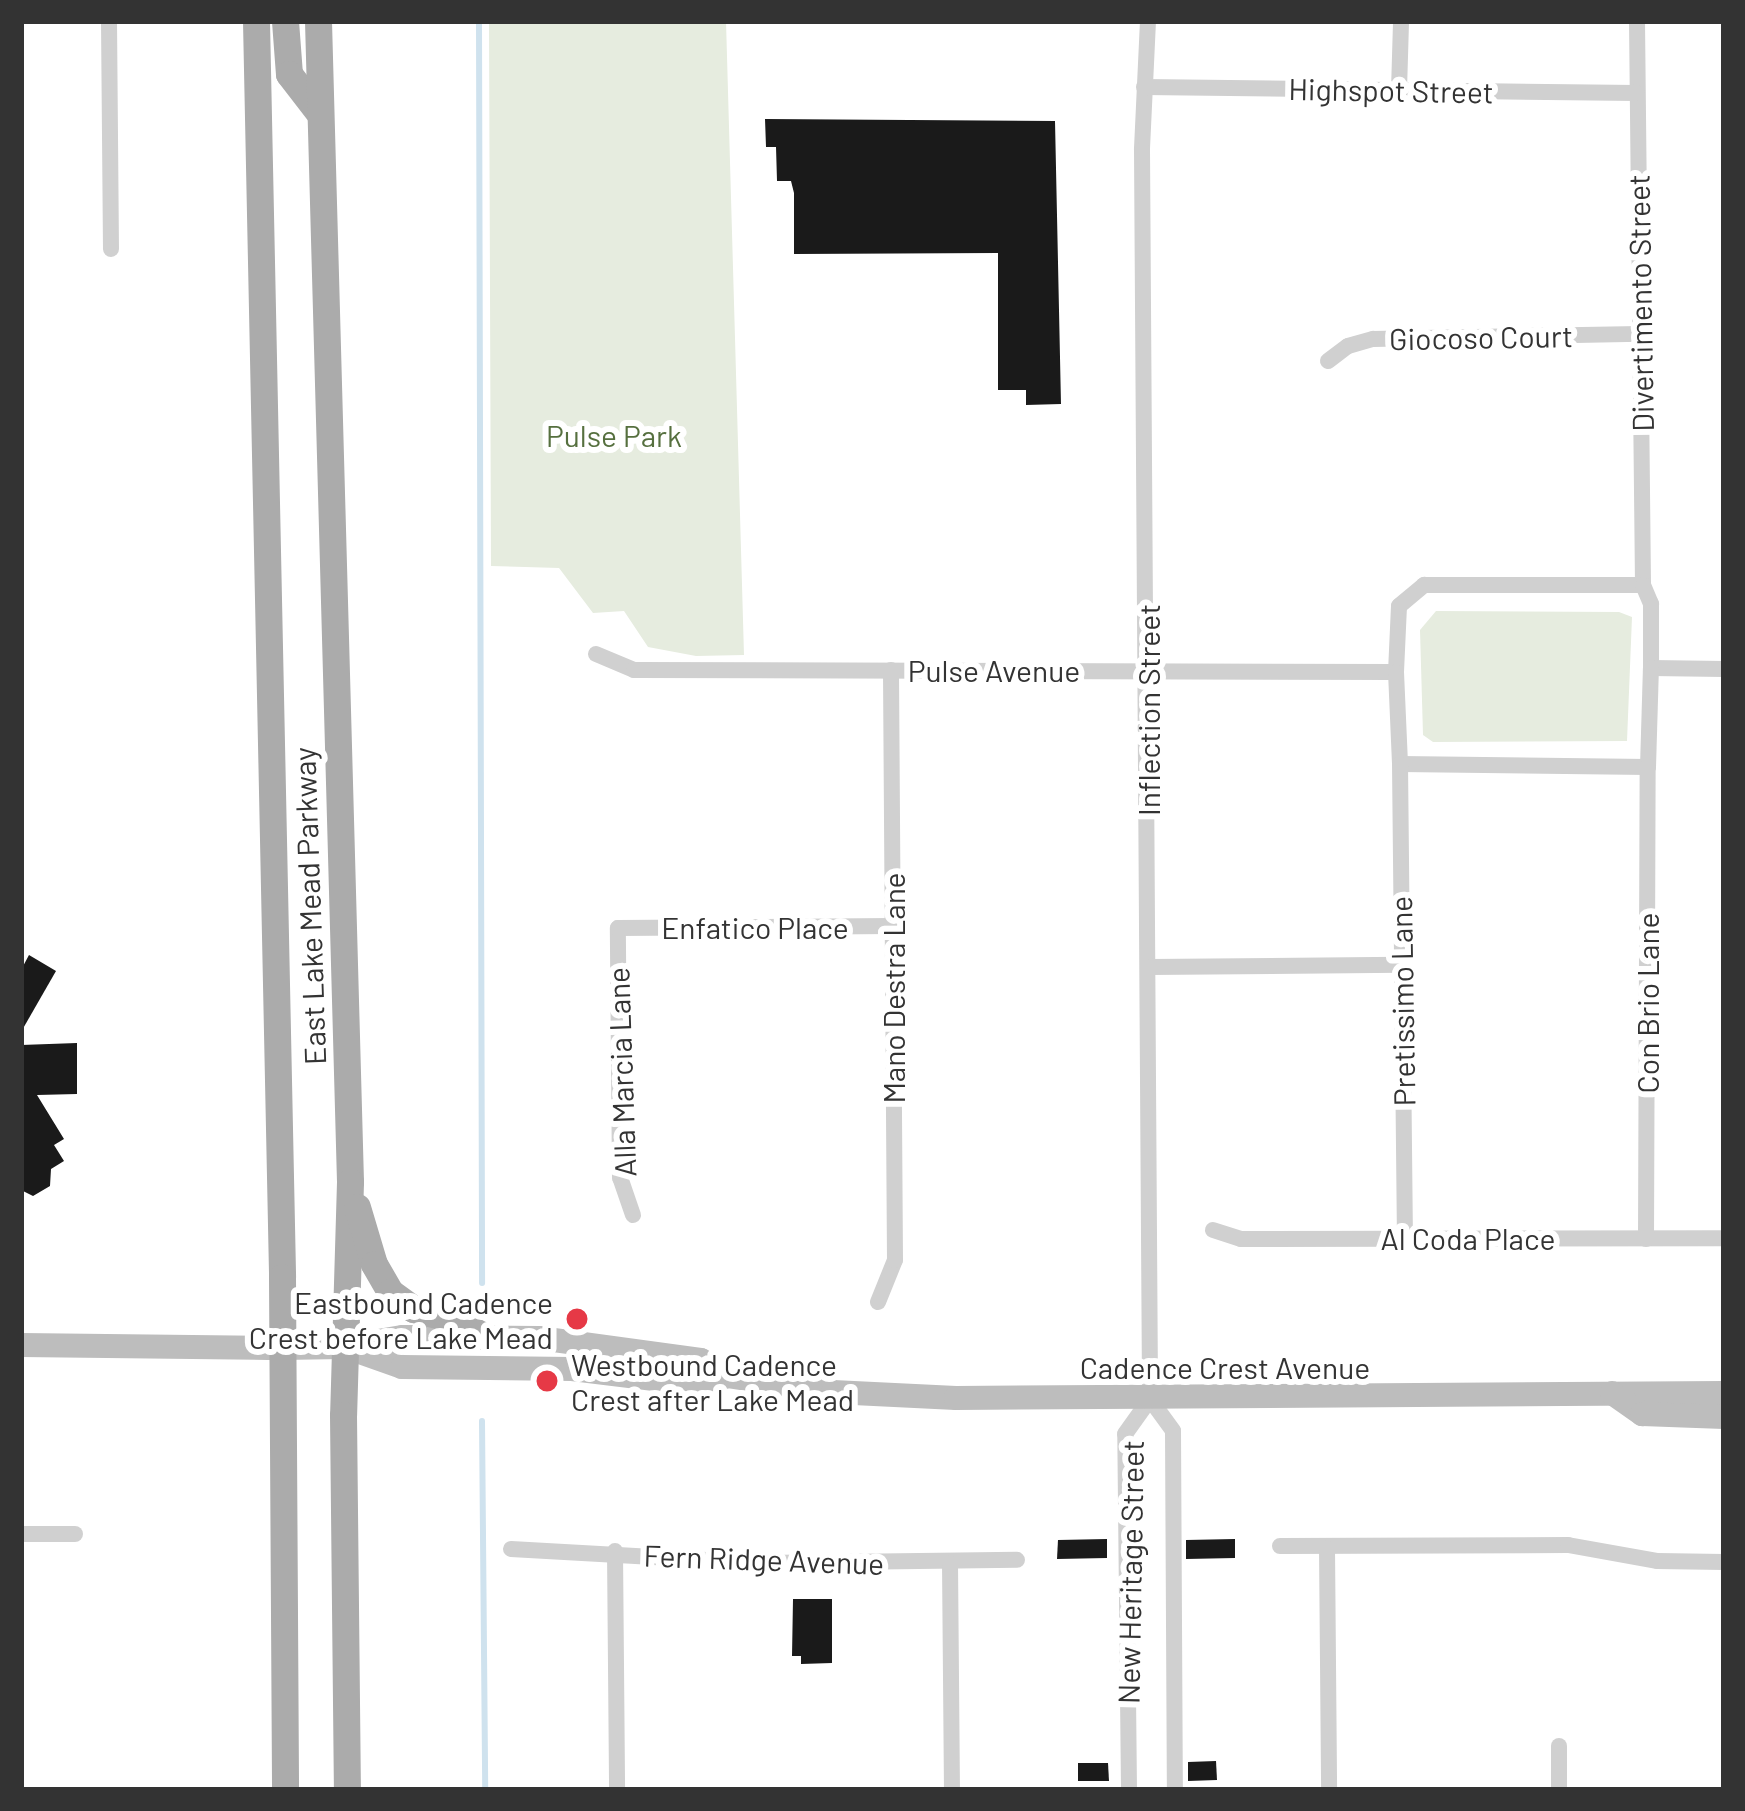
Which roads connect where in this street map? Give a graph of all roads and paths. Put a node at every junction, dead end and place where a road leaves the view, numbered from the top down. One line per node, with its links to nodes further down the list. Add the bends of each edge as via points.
1 (109, 21): 12 (street)
2 (256, 21): 38 (main road, East Lake Mead Parkway)
3 (286, 21): 11 (main road, via 289,74)
4 (318, 21): 11 (main road, East Lake Mead Parkway)
5 (1148, 21): 8 (street, Inflection Street)
6 (1402, 21): 9 (street)
7 (1637, 21): 10 (street, Divertimento Street)
8 (1144, 87): 9 (street, Highspot Street); 20 (street, Inflection Street)
9 (1399, 90): 10 (street, Highspot Street)
10 (1637, 93): 13 (street, Divertimento Street)
11 (319, 113): 28 (main road, East Lake Mead Parkway)
12 (111, 249)
13 (1640, 334): 14 (street, Giocoso Court, via 1373,339); 15 (street, Divertimento Street)
14 (1328, 361)
15 (1643, 586): 17 (street, via 1651,604); 21 (street, via 1424,585 1399,606)
16 (596, 653): 19 (street, Pulse Avenue, via 634,670)
17 (1651, 668): 18 (street); 23 (street)
18 (1724, 669)
19 (891, 670): 20 (street, Pulse Avenue); 24 (street, Mano Destra Lane)
20 (1148, 670): 21 (street, Pulse Avenue); 27 (street, Inflection Street)
21 (1396, 672): 22 (street)
22 (1400, 764): 23 (street); 26 (street, Pretissimo Lane)
23 (1648, 767): 32 (street, Con Brio Lane)
24 (892, 926): 25 (street, Enfatico Place); 34 (street, Mano Destra Lane, via 895,1260)
25 (617, 928): 29 (street, Alla Marcia Lane, via 620,1178)
26 (1402, 965): 27 (street); 31 (street, Pretissimo Lane)
27 (1150, 968): 42 (street, Inflection Street)
28 (350, 1181): 35 (main road, via 390,1292 413,1310); 37 (main road, East Lake Mead Parkway)
29 (633, 1215)
30 (1213, 1230): 31 (street, Al Coda Place, via 1241,1239)
31 (1405, 1238): 32 (street, Al Coda Place)
32 (1646, 1238): 33 (street, Al Coda Place)
33 (1724, 1238)
34 (878, 1302)
35 (486, 1337): 37 (street, Cadence Crest Avenue); 39 (street, Cadence Crest Avenue, via 701,1360)
36 (21, 1346): 38 (street)
37 (344, 1347): 38 (street); 39 (street, Cadence Crest Avenue, via 402,1367 572,1369 695,1384); 55 (main road, East Lake Mead Parkway)
38 (282, 1348): 54 (main road, East Lake Mead Parkway)
39 (727, 1376): 42 (street, Cadence Crest Avenue, via 895,1396)
40 (1612, 1393): 41 (street, Cadence Crest Avenue); 42 (street, Cadence Crest Avenue); 43 (street, via 1642,1414)
41 (1724, 1393)
42 (1150, 1399): 58 (street, New Heritage Street, via 1126,1434); 59 (street, New Heritage Street, via 1173,1431)
43 (1724, 1417)
44 (21, 1534): 45 (street)
45 (75, 1534)
46 (1280, 1546): 47 (street)
47 (1327, 1548): 51 (street, via 1568,1545 1657,1561); 60 (street)
48 (511, 1549): 49 (street, Fern Ridge Avenue)
49 (615, 1551): 52 (street, Fern Ridge Avenue, via 760,1563); 56 (street)
50 (1017, 1560): 52 (street, Fern Ridge Avenue)
51 (1724, 1562)
52 (950, 1564): 57 (street)
53 (1559, 1746): 61 (street)
54 (285, 1790)
55 (347, 1790)
56 (617, 1790)
57 (952, 1790)
58 (1129, 1790)
59 (1175, 1790)
60 (1329, 1790)
61 (1559, 1790)

